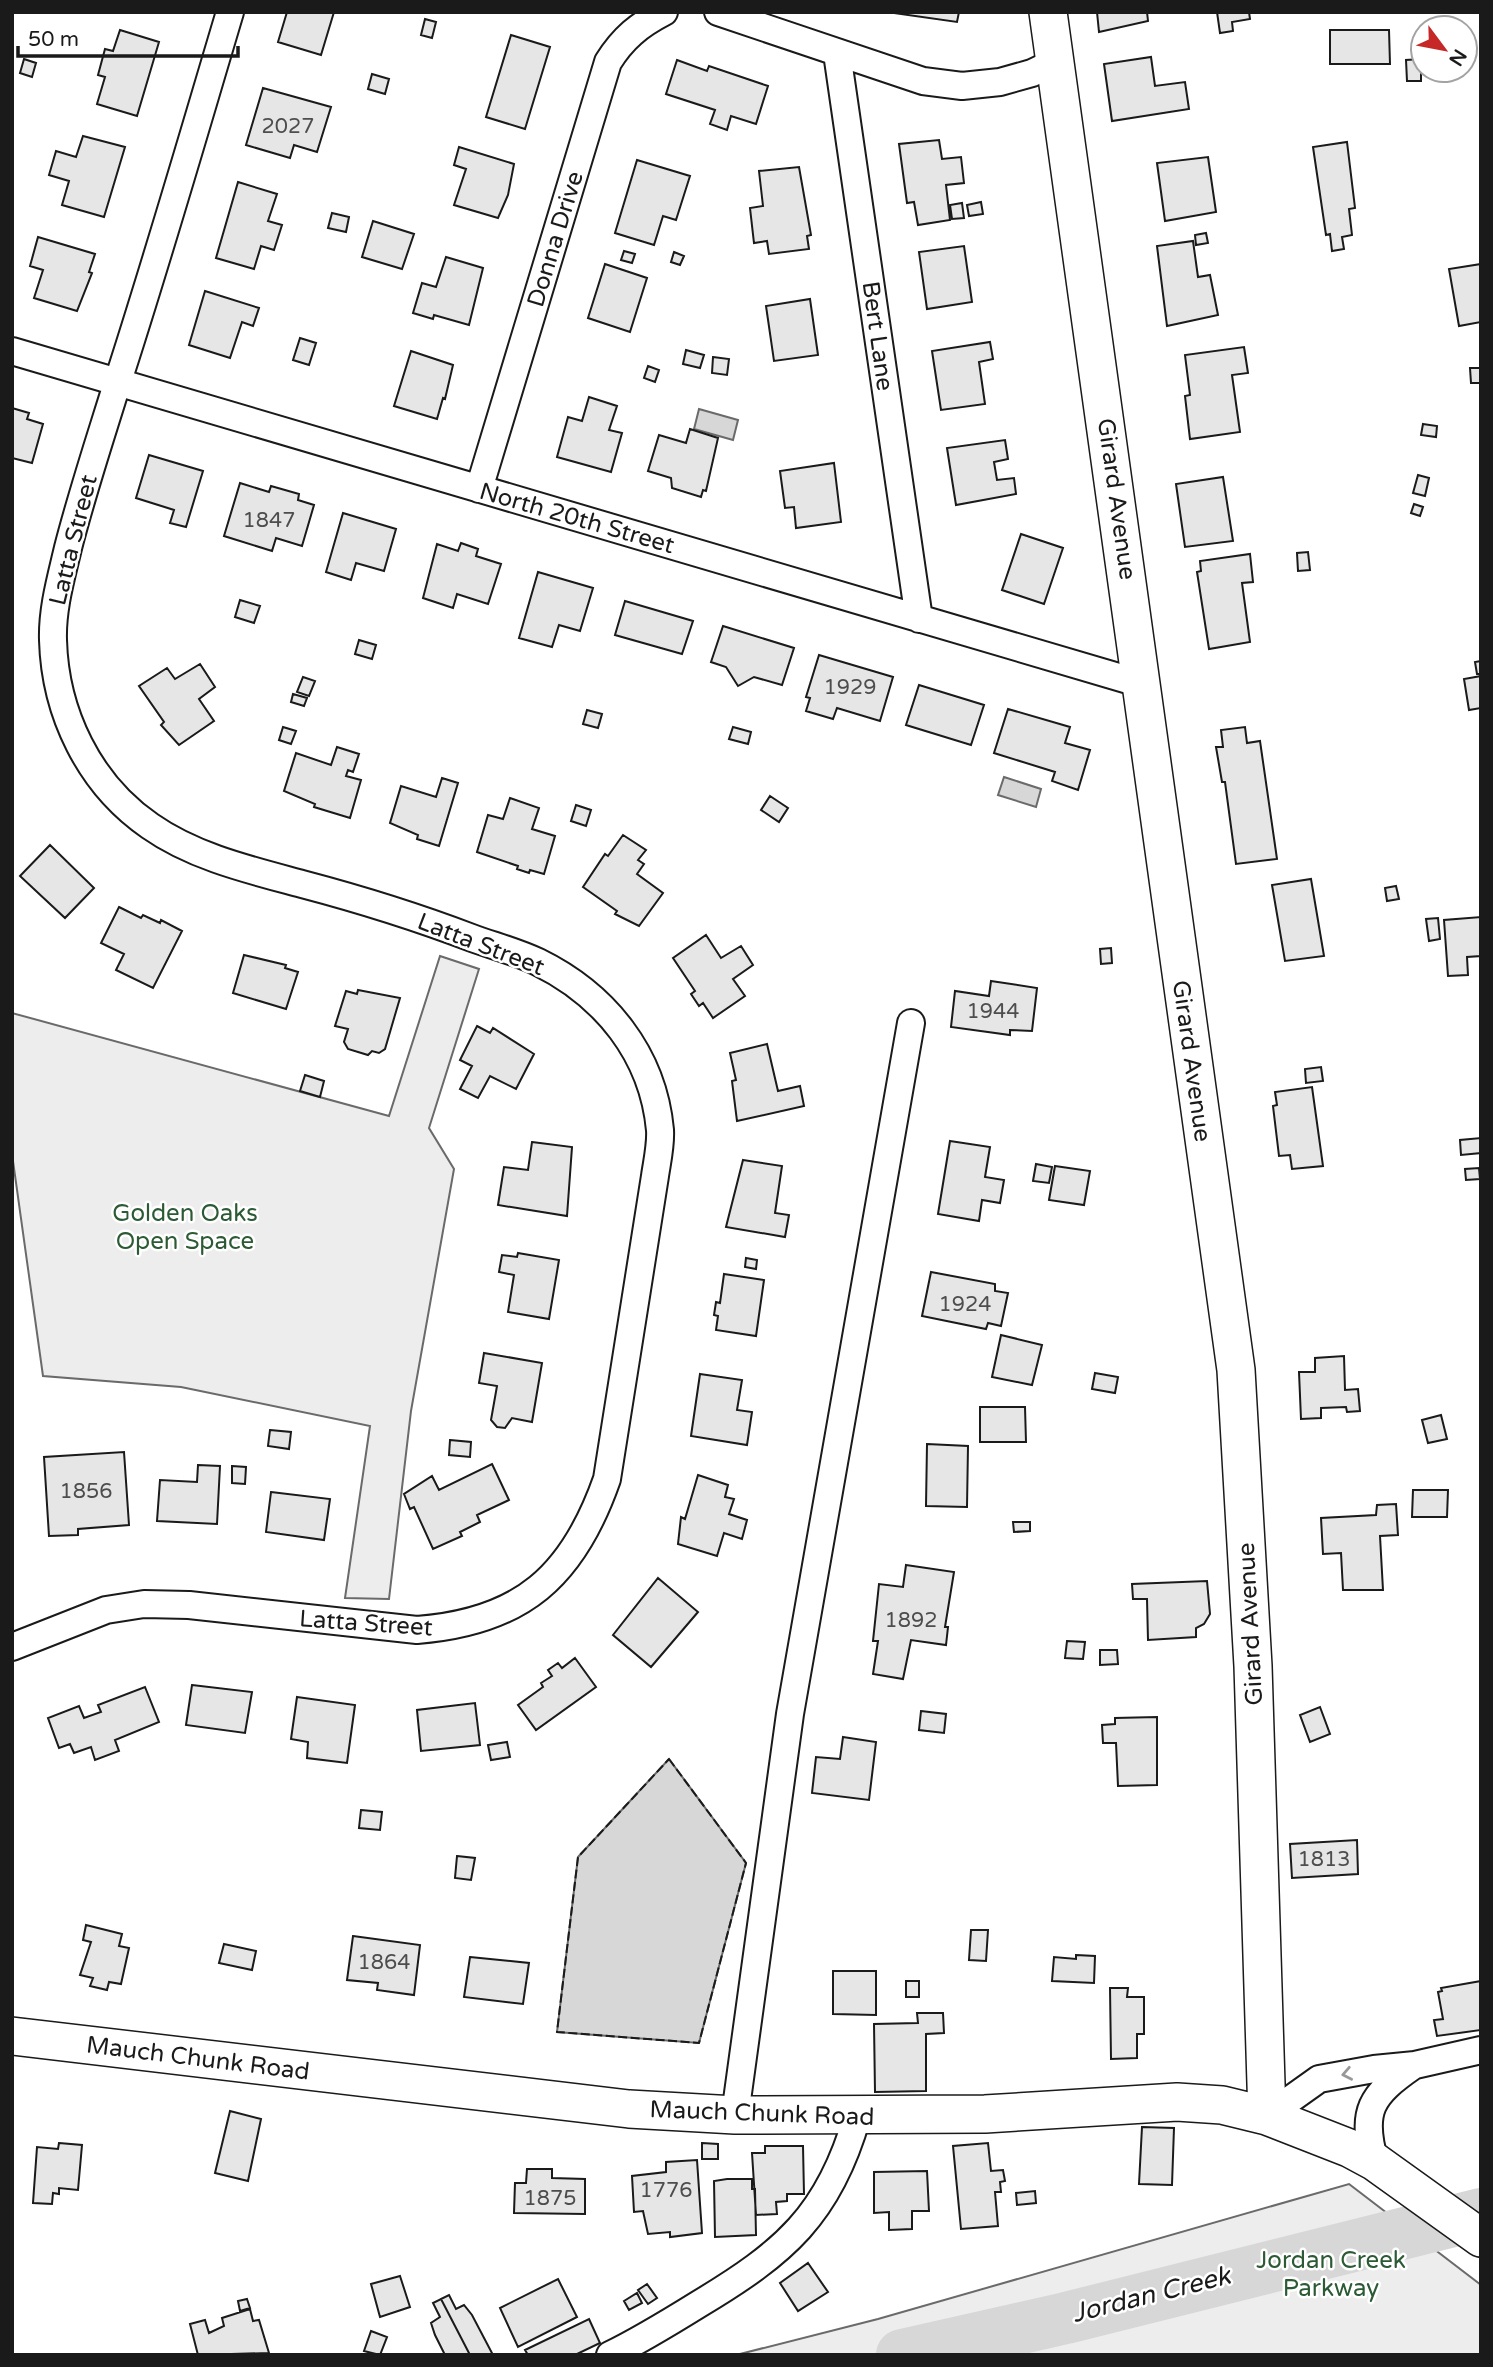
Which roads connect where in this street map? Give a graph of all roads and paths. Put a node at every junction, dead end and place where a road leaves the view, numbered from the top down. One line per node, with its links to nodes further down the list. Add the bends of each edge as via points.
1 (230, 12): 8 (street, Latta Street)
2 (664, 12): 9 (street, Donna Drive, via 640,24 608,62)
3 (718, 12): 5 (street)
4 (1048, 12): 6 (street, Girard Avenue)
5 (837, 53): 6 (street, via 923,81 962,86 1000,82); 10 (street, Bert Lane)
6 (1055, 62): 11 (street, Girard Avenue)
7 (12, 352): 8 (street, North 20th Street)
8 (118, 382): 9 (street, North 20th Street); 13 (street, Latta Street, via 74,523 57,595 53,638 57,681 68,722 90,764 114,794 174,841 227,863 444,927 536,961 569,980 622,1027 654,1096 660,1133 607,1479 592,1523 549,1580 488,1618 450,1628 418,1630 144,1604 106,1610)
9 (479, 489): 10 (street, North 20th Street)
10 (919, 619): 11 (street, North 20th Street)
11 (1142, 684): 19 (street, Girard Avenue, via 1236,1370 1253,1666)
12 (911, 1023): 17 (street, via 790,1714)
13 (12, 1647)
14 (12, 2036): 17 (street, Mauch Chunk Road, via 629,2109)
15 (1481, 2050): 16 (street)
16 (1415, 2065): 19 (street, one-way to 19, via 1319,2079); 20 (street, via 1388,2084 1367,2116)
17 (735, 2115): 18 (street, Mauch Chunk Road)
18 (857, 2116): 19 (street, Mauch Chunk Road, via 985,2114 1177,2102 1222,2105); 22 (street, via 835,2177 786,2245 756,2270)
19 (1267, 2116): 20 (street, Mauch Chunk Road)
20 (1375, 2162): 21 (street, Mauch Chunk Road)
21 (1481, 2238)
22 (610, 2355)

